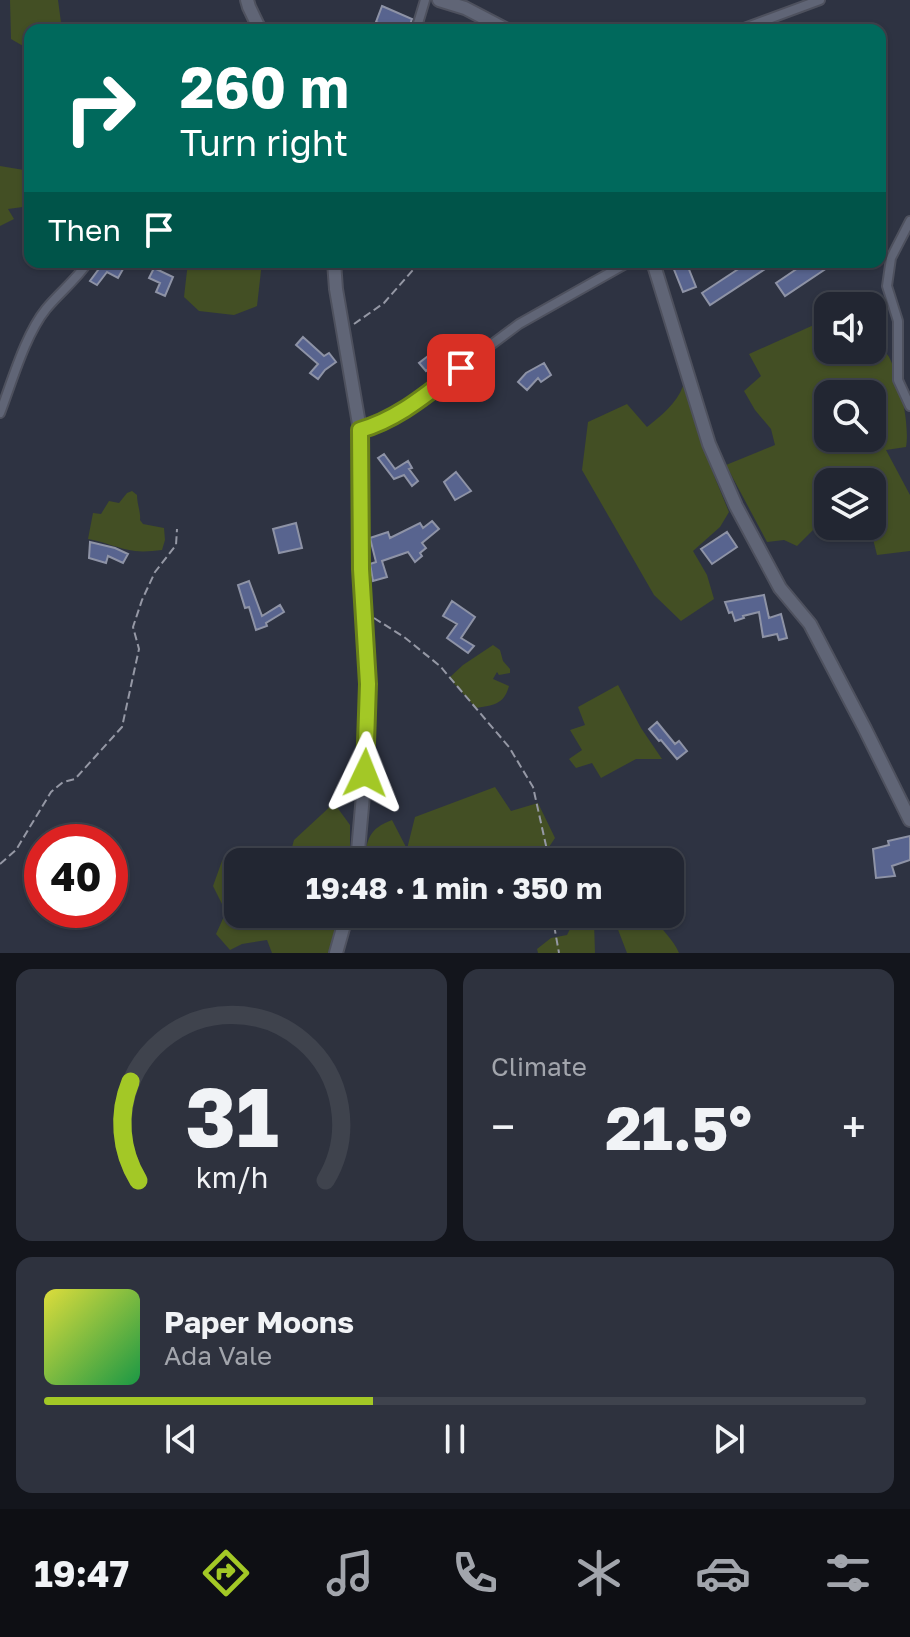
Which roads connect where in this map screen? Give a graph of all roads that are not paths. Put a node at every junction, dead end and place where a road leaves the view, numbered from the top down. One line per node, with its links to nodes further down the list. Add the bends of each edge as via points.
1 (247, 0): 5 (main road)
2 (425, 0): 6 (street)
3 (439, 0): 7 (main road)
4 (820, 0): 8 (street)
5 (257, 24)
6 (418, 24)
7 (496, 24)
8 (755, 24)
9 (910, 221): 14 (street, via 891,258 887,286 898,321 898,380)
10 (84, 268): 15 (street, via 36,324)
11 (334, 268): 16 (main road)
12 (618, 268): 16 (street, via 519,324 400,413)
13 (655, 268): 17 (main road, via 709,444 736,506 780,588 810,624)
14 (910, 406)
15 (0, 413)
16 (360, 430): 18 (main road, via 368,684)
17 (910, 820)
18 (358, 848)
19 (343, 928): 20 (main road)
20 (336, 953)

